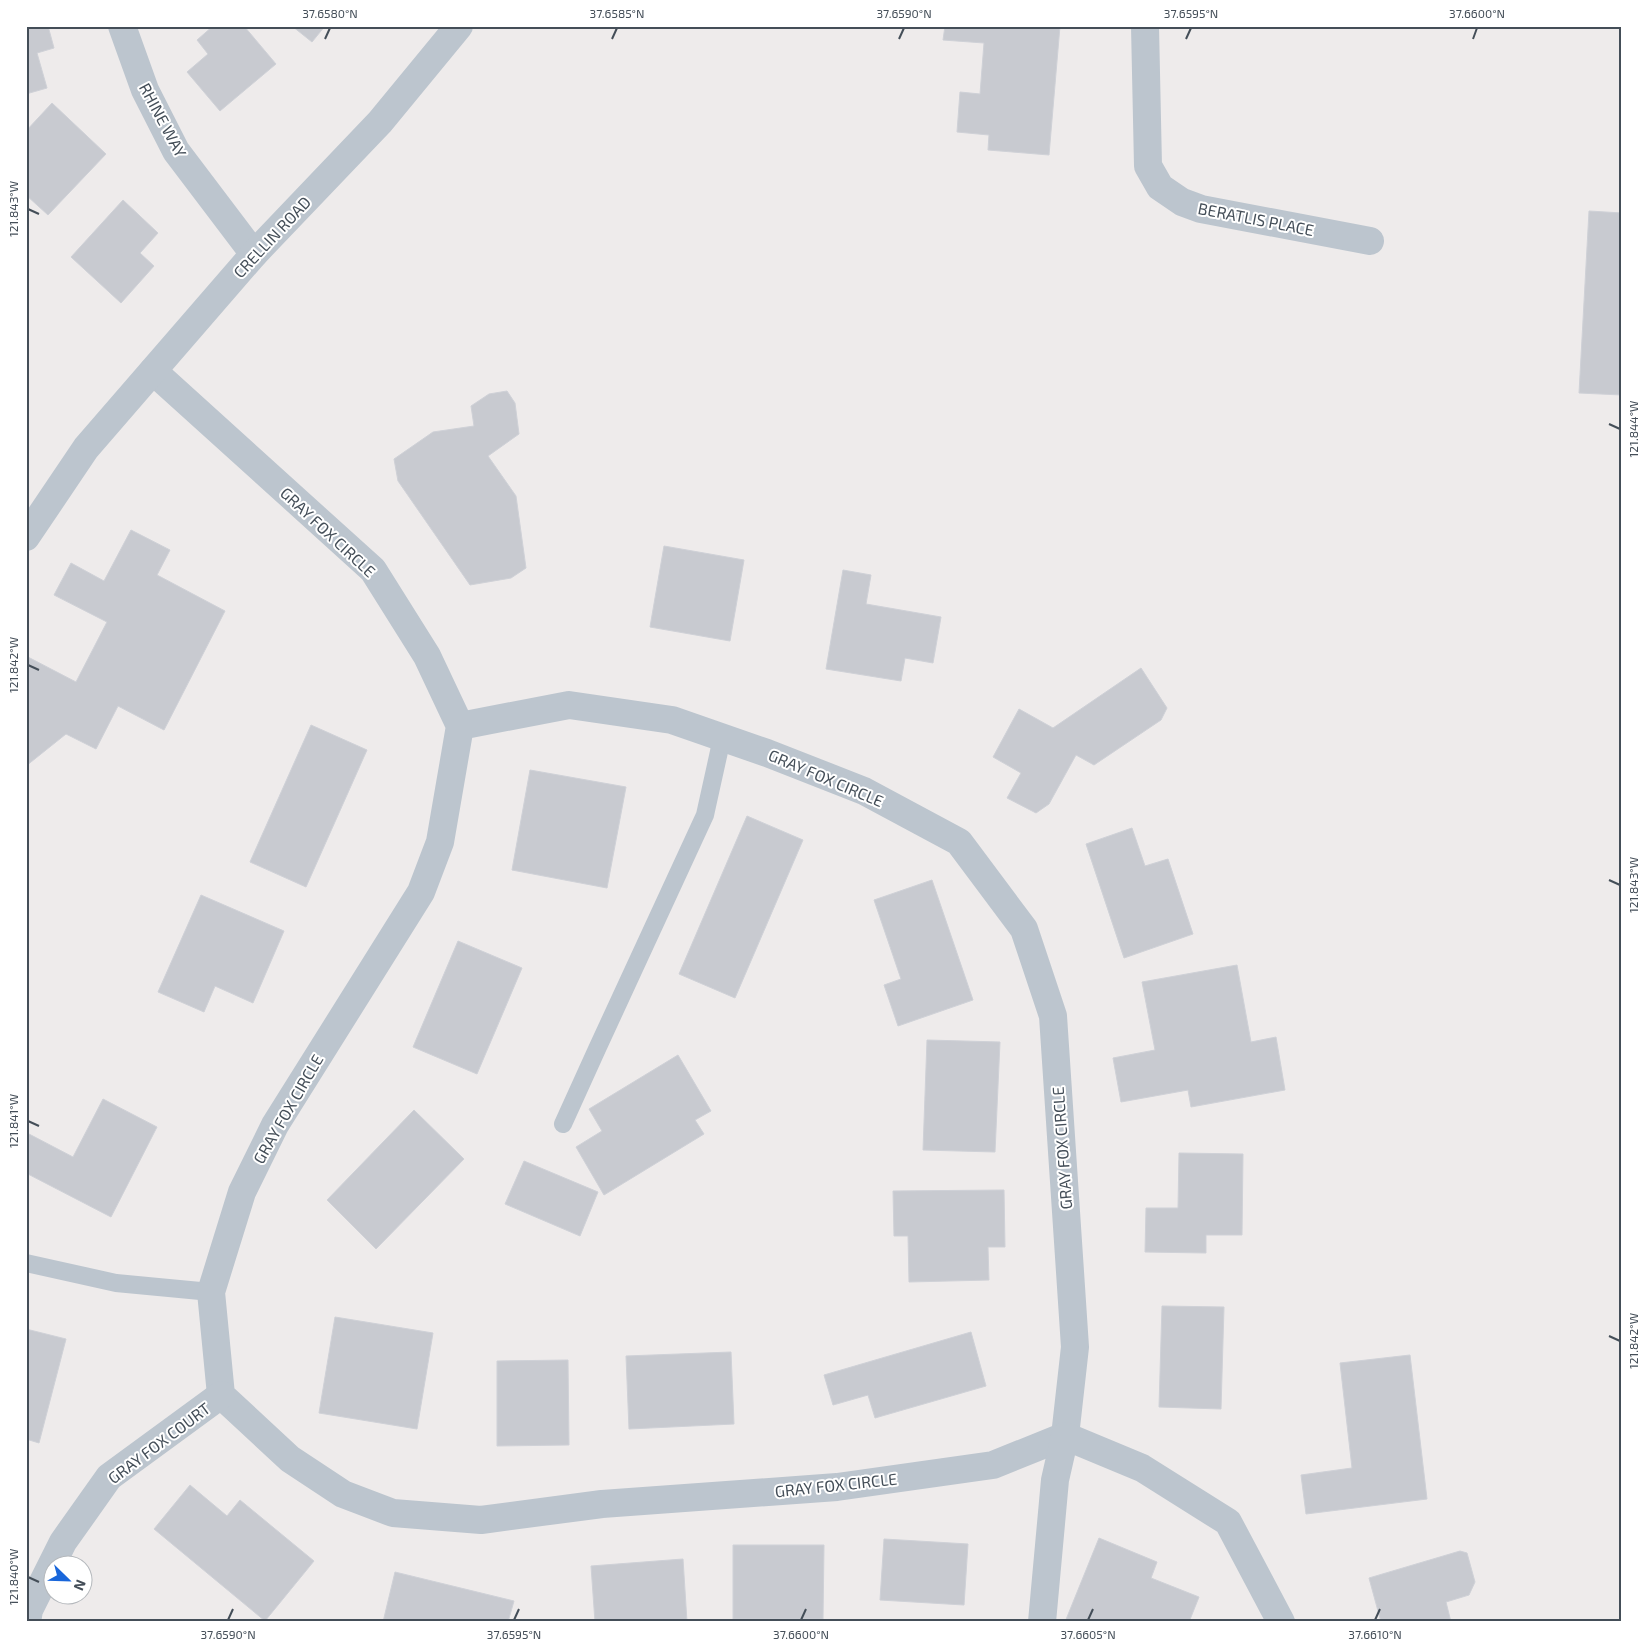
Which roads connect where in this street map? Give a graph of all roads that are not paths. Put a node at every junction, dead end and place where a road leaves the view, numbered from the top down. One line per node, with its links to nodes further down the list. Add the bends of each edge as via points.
1 (122, 26): 5 (street, RHINE WAY, via 145,90 176,151)
2 (459, 26): 5 (street, CRELLIN ROAD, via 380,122)
3 (1146, 26): 4 (street, BERATLIS PLACE, via 1148,166 1160,187 1182,202 1201,209)
4 (1370, 241)
5 (254, 254): 6 (street, CRELLIN ROAD)
6 (154, 371): 7 (street, CRELLIN ROAD, via 86,448); 8 (street, GRAY FOX CIRCLE, via 373,570 427,656)
7 (26, 537)
8 (460, 726): 9 (street, GRAY FOX CIRCLE, via 569,705 672,720); 12 (street, GRAY FOX CIRCLE, via 440,842 421,892 275,1125 242,1192)
9 (722, 738): 10 (lane, via 705,815); 14 (street, GRAY FOX CIRCLE, via 864,791 959,842 1024,929 1053,1016 1074,1347)
10 (563, 1124)
11 (26, 1264): 12 (lane, via 116,1283)
12 (211, 1292): 13 (street, GRAY FOX CIRCLE)
13 (221, 1395): 14 (street, GRAY FOX CIRCLE, via 290,1459 343,1494 392,1513 481,1520 602,1504 837,1487 993,1465); 15 (street, GRAY FOX COURT, via 110,1478 63,1542 29,1610)
14 (1065, 1436): 16 (street, via 1055,1480); 17 (street, via 1142,1468 1228,1522)
15 (27, 1622)
16 (1042, 1622)
17 (1281, 1622)

